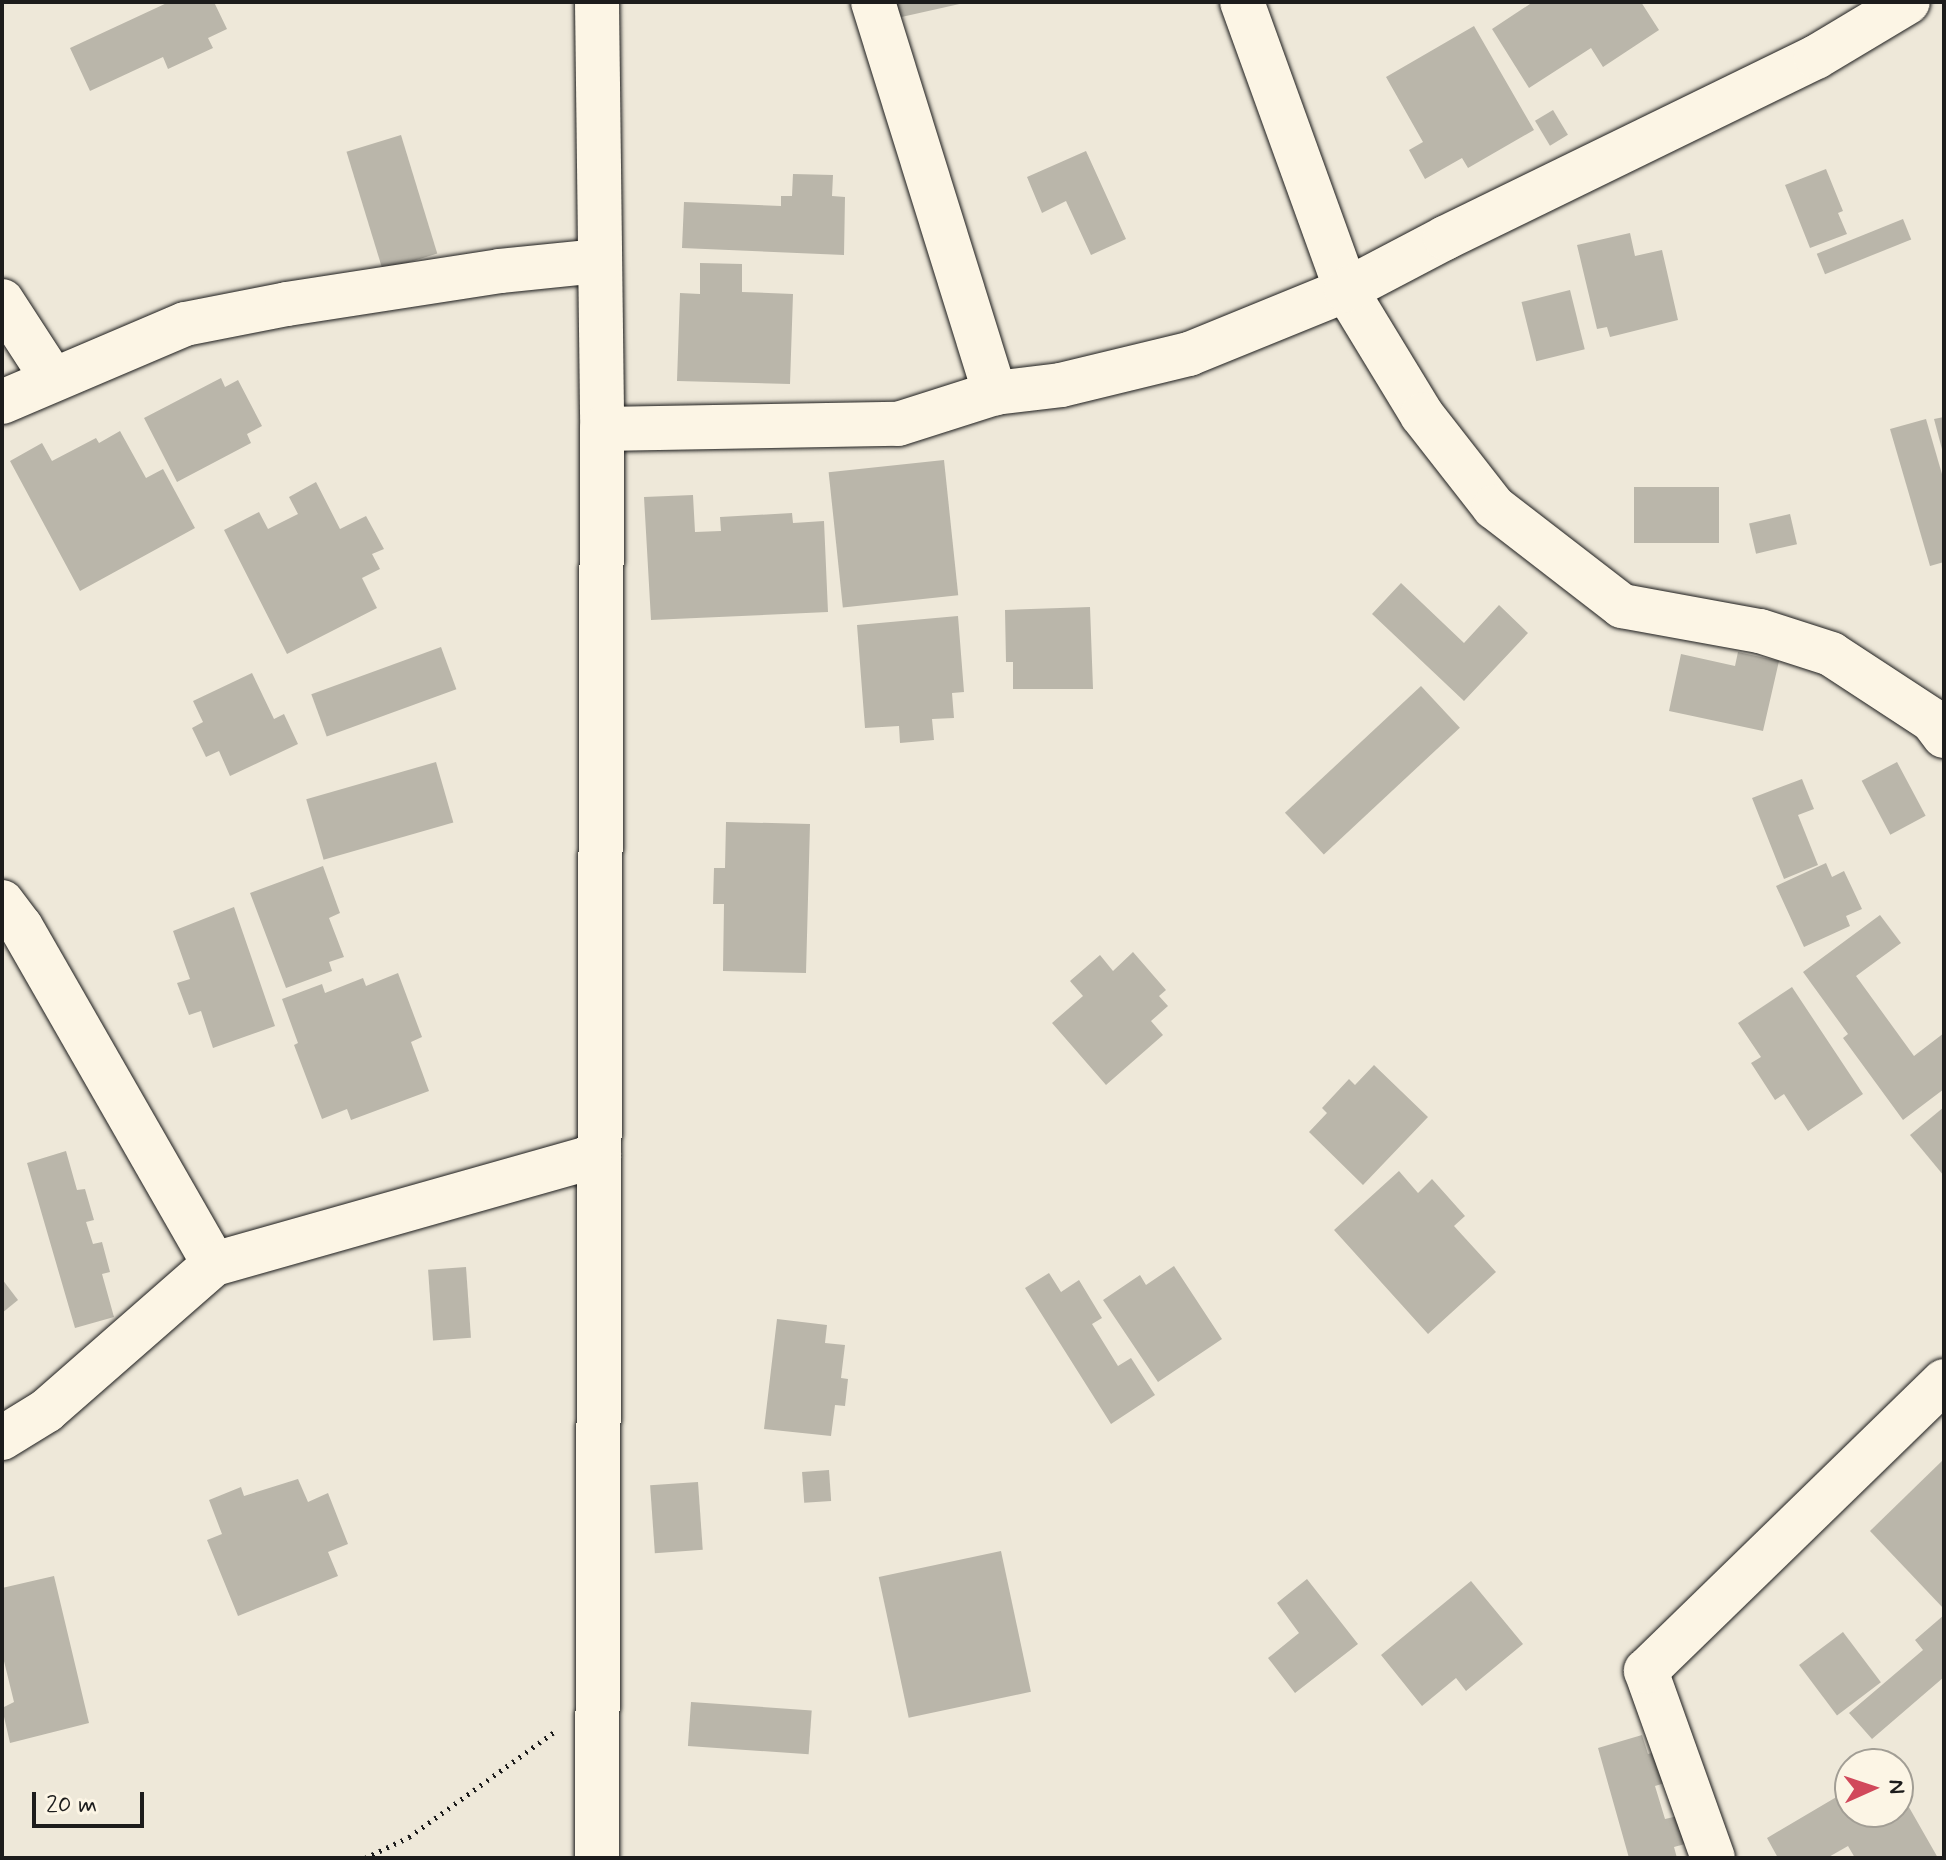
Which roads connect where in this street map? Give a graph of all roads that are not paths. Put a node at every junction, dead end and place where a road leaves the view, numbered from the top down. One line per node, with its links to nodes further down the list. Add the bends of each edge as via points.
1 (597, 2): 5 (street)
2 (873, 2): 9 (street)
3 (1242, 2): 6 (street)
4 (1908, 2): 6 (street, via 1816,57)
5 (599, 261): 8 (street, via 500,271 185,324); 11 (street)
6 (1346, 290): 9 (street, via 1189,354 1061,385); 12 (street, via 1422,415 1494,507 1622,606 1760,631 1831,654 1932,720)
7 (2, 301): 8 (street)
8 (52, 378): 10 (street)
9 (995, 393): 11 (street, via 898,424)
10 (2, 402)
11 (602, 429): 14 (street)
12 (1944, 736)
13 (2, 902): 15 (street)
14 (599, 1155): 15 (street); 18 (street)
15 (214, 1264): 17 (street, via 46,1411)
16 (1944, 1381): 19 (street, via 1646,1671)
17 (2, 1438)
18 (597, 1858)
19 (1713, 1858)

